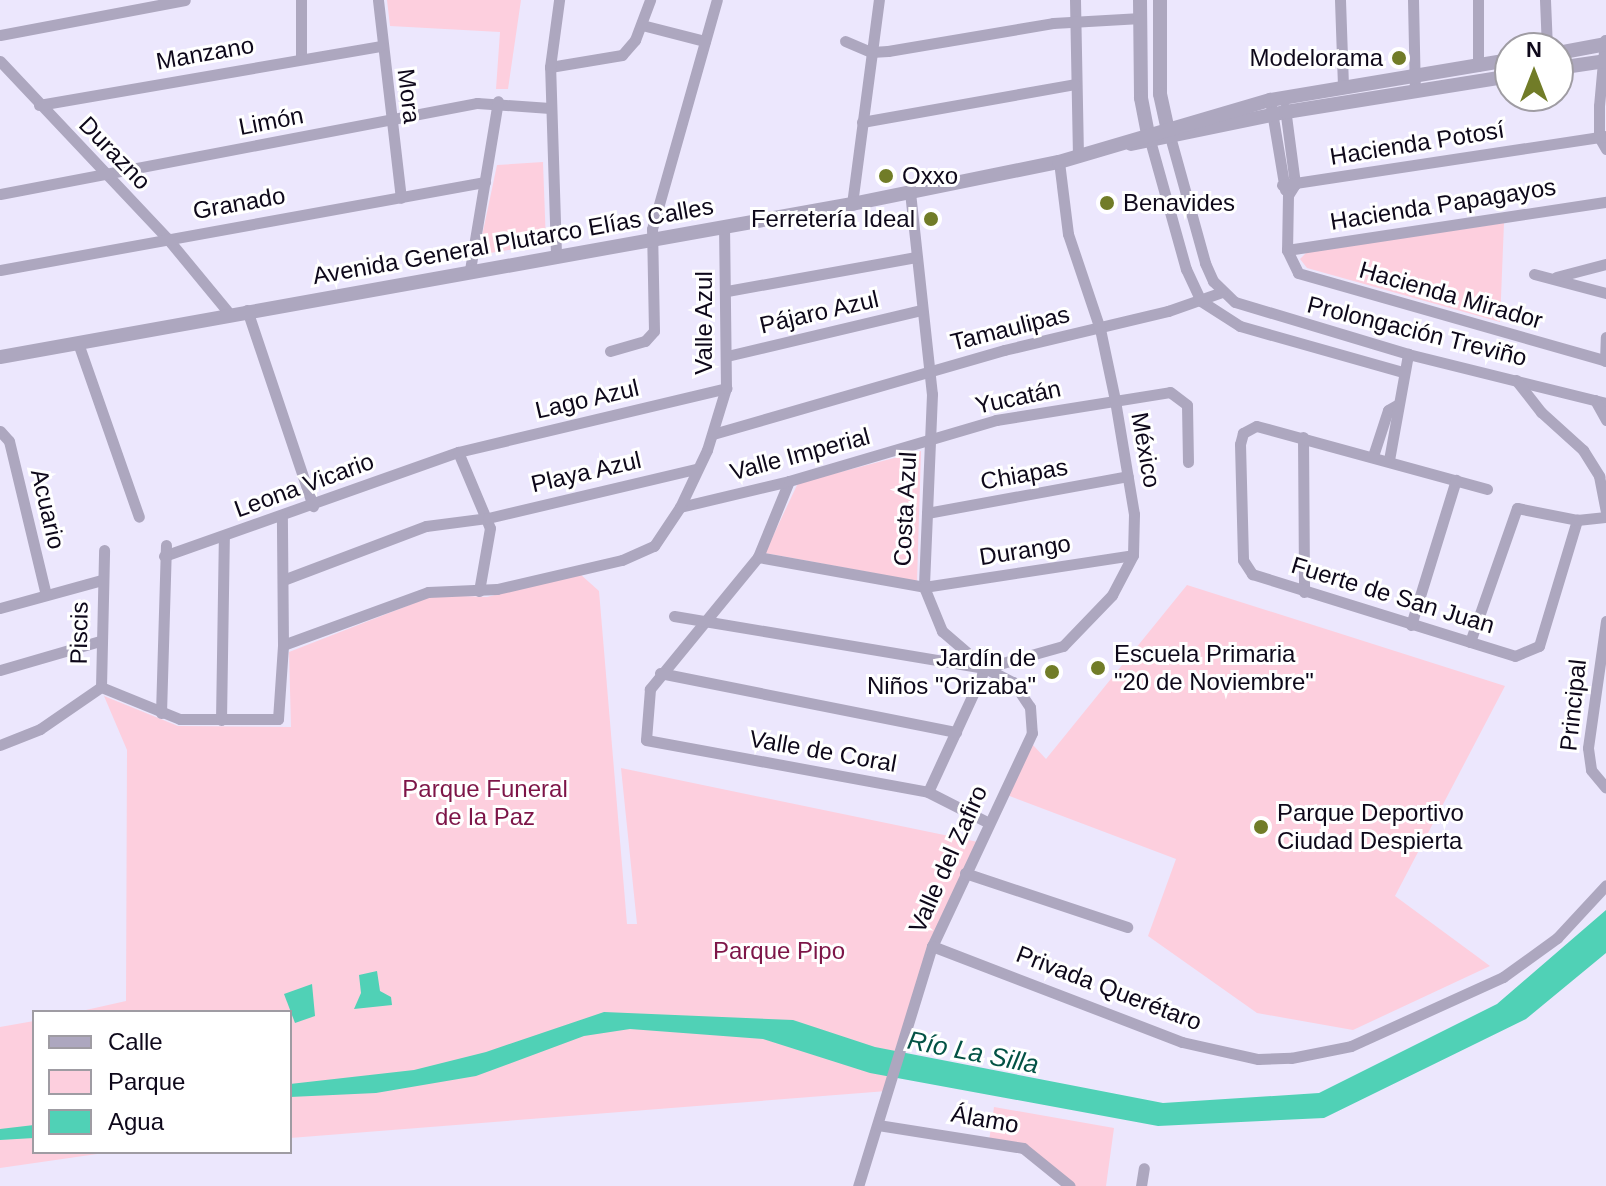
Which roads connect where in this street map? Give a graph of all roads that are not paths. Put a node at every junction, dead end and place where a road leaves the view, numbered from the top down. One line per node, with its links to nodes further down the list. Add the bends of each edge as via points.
1 (185, 0): 19 (street)
2 (301, 0): 26 (street)
3 (378, 0): 23 (street, Mora)
4 (559, 0): 32 (street)
5 (717, 0): 20 (street)
6 (879, 0): 25 (street)
7 (1075, 0): 16 (street)
8 (1140, 0): 15 (street)
9 (1160, 0): 44 (street, via 1160,94)
10 (1340, 0): 36 (street)
11 (1413, 0): 33 (street)
12 (1478, 0): 30 (street)
13 (1545, 0): 18 (street)
14 (646, 1): 17 (street)
15 (1141, 18): 16 (street); 46 (street, via 1141,98)
16 (1075, 20): 25 (street); 35 (street)
17 (642, 25): 20 (street); 32 (street, via 622,55)
18 (1546, 32)
19 (0, 35)
20 (705, 41): 60 (street)
21 (845, 41): 25 (street)
22 (1605, 42): 24 (street); 28 (street)
23 (380, 46): 26 (street, Manzano); 42 (street, Mora)
24 (1574, 49)
25 (871, 52): 43 (street)
26 (301, 57): 39 (street, Manzano)
27 (0, 61): 39 (street, Durazno)
28 (1603, 61): 31 (street); 45 (street)
29 (1494, 63): 30 (street, Avenida General Plutarco Elías Calles)
30 (1478, 66): 33 (street, Avenida General Plutarco Elías Calles)
31 (1574, 66)
32 (550, 67): 41 (street)
33 (1415, 76): 36 (street, Avenida General Plutarco Elías Calles); 37 (street)
34 (1494, 79): 37 (street, Avenida General Plutarco Elías Calles)
35 (1075, 84): 43 (street); 48 (street)
36 (1343, 86): 40 (street, Avenida General Plutarco Elías Calles)
37 (1415, 92): 40 (street, Avenida General Plutarco Elías Calles)
38 (498, 101): 41 (street, Limón); 42 (street, Limón); 51 (street)
39 (39, 105): 50 (street, Durazno)
40 (1278, 106): 44 (street, Avenida General Plutarco Elías Calles); 52 (street)
41 (550, 108): 61 (street)
42 (389, 121): 50 (street, Limón); 55 (street, Mora)
43 (862, 122): 57 (street)
44 (1169, 133): 46 (street, Avenida General Plutarco Elías Calles); 70 (street, via 1205,263)
45 (1603, 137): 47 (street); 52 (street, Hacienda Potosí)
46 (1149, 139): 48 (street, Avenida General Plutarco Elías Calles); 72 (street, via 1186,269)
47 (1606, 149)
48 (1078, 157): 49 (street, Avenida General Plutarco Elías Calles)
49 (1059, 162): 53 (street, Avenida General Plutarco Elías Calles); 76 (street, México, via 1068,234)
50 (105, 175): 54 (street, Limón); 59 (street, Durazno)
51 (485, 182): 55 (street, Granado); 66 (street)
52 (1288, 188): 62 (street)
53 (910, 192): 57 (street, Avenida General Plutarco Elías Calles); 63 (street, Costa Azul)
54 (0, 194)
55 (401, 198): 59 (street, Granado)
56 (1606, 202): 62 (street, Hacienda Papagayos)
57 (852, 204): 58 (street, Avenida General Plutarco Elías Calles)
58 (724, 226): 60 (street, Avenida General Plutarco Elías Calles); 69 (street, Valle Azul)
59 (167, 238): 65 (street, Granado); 75 (street, Durazno)
60 (652, 238): 61 (street, Avenida General Plutarco Elías Calles); 79 (street, via 654,331 645,341)
61 (556, 254): 66 (street, Avenida General Plutarco Elías Calles)
62 (1288, 256): 83 (street, Hacienda Mirador, via 1305,277)
63 (916, 257): 69 (street); 74 (street, Costa Azul)
64 (1606, 264): 68 (street)
65 (0, 270)
66 (470, 270): 73 (street, Avenida General Plutarco Elías Calles)
67 (1534, 274): 68 (street)
68 (1553, 278): 71 (street)
69 (727, 291): 81 (street, Valle Azul)
70 (1222, 292): 72 (street); 80 (street, Prolongación Treviño, via 1269,316)
71 (1606, 293)
72 (1201, 301): 76 (street); 85 (street, Prolongación Treviño, via 1251,330)
73 (247, 310): 75 (street, Avenida General Plutarco Elías Calles); 105 (street)
74 (921, 310): 81 (street, Pájaro Azul); 84 (street, Costa Azul)
75 (228, 312): 78 (street, Avenida General Plutarco Elías Calles)
76 (1100, 329): 84 (street, Tamaulipas); 88 (street, México)
77 (1606, 337): 83 (street)
78 (78, 343): 82 (street, Avenida General Plutarco Elías Calles); 109 (street)
79 (610, 351)
80 (1408, 354): 85 (street); 86 (street, Prolongación Treviño)
81 (727, 356): 87 (street, Valle Azul)
82 (0, 357)
83 (1605, 361)
84 (931, 370): 93 (street, Tamaulipas); 95 (street, Costa Azul)
85 (1403, 372): 90 (street)
86 (1516, 379): 89 (street, Prolongación Treviño); 108 (street, via 1541,412 1583,450 1599,476)
87 (726, 388): 93 (street, Valle Azul); 96 (street, Lago Azul)
88 (1115, 400): 95 (street, Yucatán, via 996,420); 99 (street, Yucatán, via 1170,392 1185,399); 101 (street, México)
89 (1601, 401): 91 (street)
90 (1397, 405): 97 (street, via 1388,410); 98 (street, via 1400,414)
91 (1606, 420)
92 (3, 432): 122 (street, Acuario)
93 (713, 434): 100 (street, Valle Azul)
94 (1303, 437): 97 (street); 121 (street); 121 (street, Fuerte de San Juan, via 1264,426 1243,433 1245,568)
95 (931, 442): 103 (street, Valle Imperial); 107 (street, Costa Azul)
96 (458, 452): 105 (street, Leona Vicario); 111 (street)
97 (1373, 456): 98 (street)
98 (1389, 460): 102 (street)
99 (1188, 462)
100 (695, 469): 106 (street, Valle Azul); 111 (street, Playa Azul)
101 (1128, 476): 107 (street, Chiapas); 115 (street, México)
102 (1456, 480): 104 (street); 127 (street)
103 (789, 481): 106 (street, Valle Imperial); 116 (street)
104 (1487, 489)
105 (313, 506): 110 (street, Leona Vicario)
106 (680, 507): 120 (street, Valle Azul, via 644,553)
107 (927, 513): 119 (street, Costa Azul)
108 (1606, 515): 112 (street)
109 (139, 517)
110 (282, 518): 113 (street, Leona Vicario); 118 (street)
111 (488, 518): 118 (street, Playa Azul, via 426,526); 120 (street)
112 (1577, 520): 129 (street, via 1517,508); 129 (street, Fuerte de San Juan, via 1539,646 1515,656)
113 (224, 536): 137 (street, Leona Vicario, via 165,551); 138 (street)
114 (104, 550): 117 (street, Piscis)
115 (1133, 555): 119 (street, Durango); 131 (street, via 1125,576 1082,631 1063,646)
116 (758, 557): 119 (street, Durango); 126 (street)
117 (102, 580): 122 (street); 128 (street, Piscis)
118 (283, 580): 130 (street)
119 (924, 587): 132 (street, Costa Azul, via 942,631)
120 (479, 591): 130 (street, Valle Azul, via 428,592)
121 (1304, 592): 127 (street, Fuerte de San Juan)
122 (46, 595): 123 (street)
123 (0, 608)
124 (674, 616): 126 (street)
125 (1606, 621): 141 (street, Principal, via 1588,748 1591,770)
126 (705, 622): 132 (street); 134 (street)
127 (1411, 625): 129 (street, Fuerte de San Juan)
128 (100, 641): 133 (street); 136 (street, Piscis)
129 (1470, 642)
130 (283, 645): 138 (street, via 278,719)
131 (1019, 660): 132 (street); 135 (street)
132 (985, 668): 135 (street); 139 (street)
133 (0, 670)
134 (660, 673): 139 (street); 142 (street, Valle de Coral, via 645,707 646,740)
135 (1013, 682): 143 (street, Valle del Zafiro, via 1030,707 1032,733)
136 (101, 687): 137 (street); 140 (street, via 40,729)
137 (161, 713): 138 (street)
138 (221, 720)
139 (956, 732): 142 (street)
140 (0, 745)
141 (1606, 788)
142 (928, 792): 143 (street, Valle de Coral)
143 (987, 822): 144 (street, Valle del Zafiro)
144 (965, 873): 146 (street); 147 (street, Valle del Zafiro)
145 (1606, 885): 147 (street, Privada Querétaro, via 1557,938 1503,977 1351,1046 1291,1058 1258,1059 1182,1042)
146 (1127, 927)
147 (932, 946): 148 (street, Valle del Zafiro)
148 (878, 1125): 150 (street, Valle del Zafiro); 151 (street, Álamo, via 1023,1148)
149 (1144, 1168): 152 (street)
150 (858, 1186)
151 (1070, 1186)
152 (1141, 1186)

